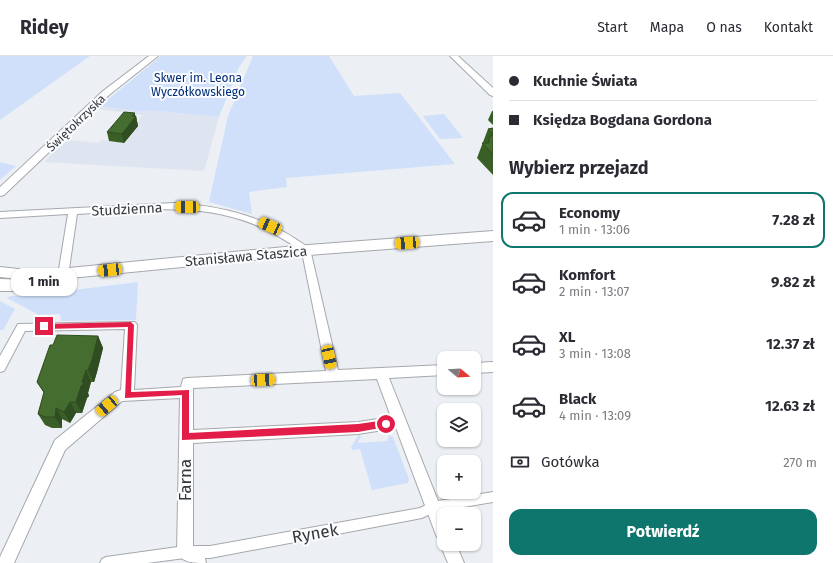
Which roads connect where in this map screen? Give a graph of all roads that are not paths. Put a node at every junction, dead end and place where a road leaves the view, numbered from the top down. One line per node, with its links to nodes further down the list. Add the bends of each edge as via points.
1 (154, 56): 4 (street, Świętokrzyska, via 98,100)
2 (454, 56): 3 (street)
3 (493, 93)
4 (0, 193)
5 (73, 212): 6 (street, Studzienna); 9 (street, Studzienna, via 174,206 213,208 252,218 270,226); 10 (street)
6 (0, 215)
7 (493, 236): 9 (main road, Stanisława Staszica)
8 (493, 244): 9 (main road, Stanisława Staszica)
9 (308, 255): 11 (main road, Stanisława Staszica, via 38,276); 12 (main road, Stanisława Staszica, via 31,286); 18 (street)
10 (64, 269)
11 (0, 272)
12 (0, 285)
13 (0, 367): 20 (street, via 22,327 131,325)
14 (493, 367): 15 (street)
15 (481, 368)
16 (437, 370): 17 (street)
17 (381, 374): 18 (street); 21 (street)
18 (333, 376): 19 (street)
19 (186, 388): 20 (street); 22 (street, Farna)
20 (127, 396): 28 (street, via 119,396 60,445)
21 (399, 422): 22 (street, via 358,428); 24 (street)
22 (185, 437): 27 (street, Farna)
23 (493, 497): 24 (street, Rynek)
24 (432, 507): 25 (street); 27 (street, Rynek, via 422,513 210,552)
25 (437, 519)
26 (451, 551): 31 (street)
27 (185, 552): 29 (street, Rynek); 30 (street, via 195,557)
28 (6, 563)
29 (106, 563)
30 (198, 563)
31 (456, 563)

